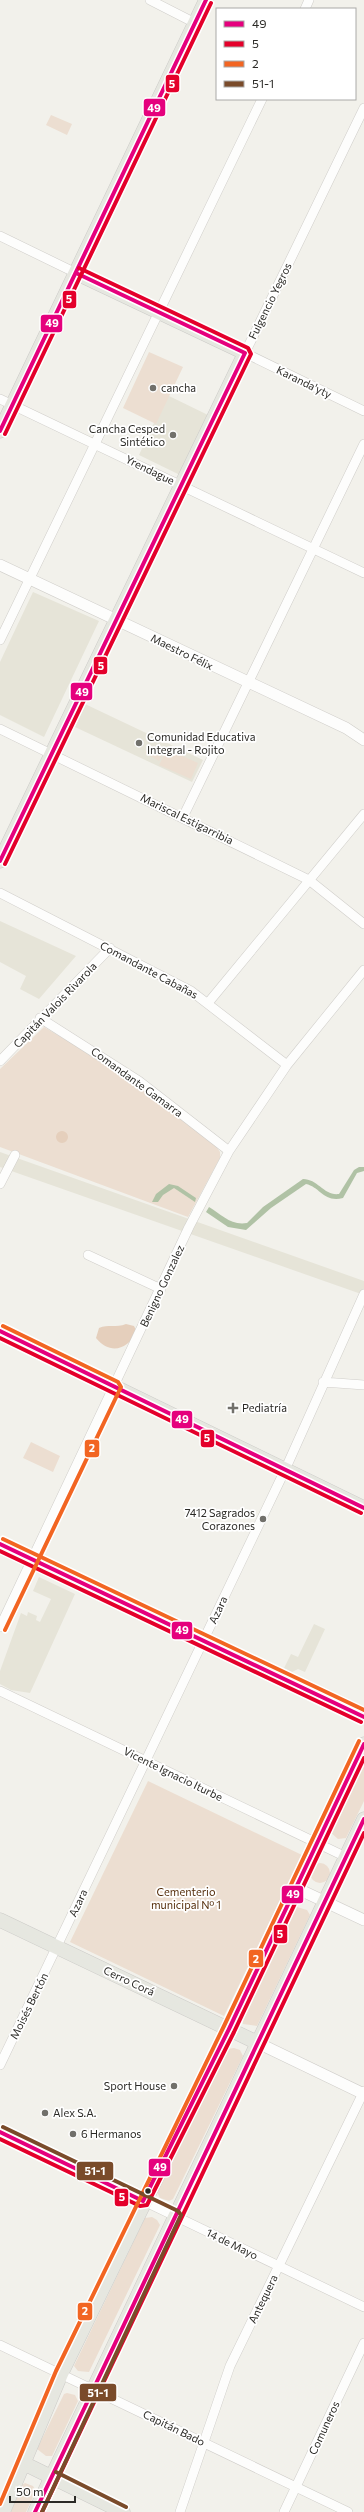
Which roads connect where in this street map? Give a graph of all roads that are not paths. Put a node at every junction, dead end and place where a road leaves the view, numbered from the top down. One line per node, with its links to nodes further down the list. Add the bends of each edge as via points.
1 (150, 0): 3 (street)
2 (206, 0): 3 (main road)
3 (195, 24): 7 (main road)
4 (262, 100): 8 (street)
5 (364, 108): 9 (street, Fulgencio Yegros)
6 (0, 236): 7 (street)
7 (76, 272): 8 (main road); 10 (main road)
8 (158, 313): 9 (main road); 13 (street)
9 (245, 353): 11 (street, Karanda'yty); 15 (main road, Fulgencio Yegros)
10 (6, 402): 12 (main road); 13 (street, Yrendague)
11 (364, 411)
12 (0, 431)
13 (95, 444): 15 (street, Yrendague); 19 (street)
14 (364, 444): 16 (street)
15 (180, 485): 16 (street, Yrendague); 20 (main road, Fulgencio Yegros)
16 (314, 549): 18 (street, Yrendague); 22 (street)
17 (0, 565): 19 (street, Maestro Félix)
18 (364, 573)
19 (30, 579): 20 (street, Maestro Félix); 21 (street)
20 (115, 620): 22 (street, Maestro Félix); 25 (main road, Fulgencio Yegros)
21 (0, 640)
22 (249, 684): 24 (street, Maestro Félix, via 346,728); 27 (street)
23 (0, 729): 25 (street, Mariscal Estigarribia)
24 (364, 740)
25 (53, 754): 27 (street, Mariscal Estigarribia); 28 (main road, Fulgencio Yegros)
26 (364, 814): 29 (street)
27 (183, 817): 29 (street, Mariscal Estigarribia)
28 (0, 861)
29 (310, 880): 31 (street, Mariscal Estigarribia); 34 (street)
30 (0, 893): 32 (street, Comandante Cabañas)
31 (364, 924)
32 (110, 948): 34 (street, Comandante Cabañas, via 191,991); 35 (street, Capitán Valois Rivarola)
33 (364, 970): 37 (street, Benigno Gonzalez)
34 (208, 1003): 37 (street, Comandante Cabañas)
35 (40, 1018): 36 (street, Capitán Valois Rivarola); 38 (street, Comandante Gamarra, via 139,1081)
36 (0, 1061)
37 (287, 1065): 38 (street, Benigno Gonzalez)
38 (229, 1151): 42 (street, Benigno Gonzalez)
39 (15, 1155): 40 (street)
40 (0, 1184)
41 (88, 1255): 42 (street)
42 (160, 1289): 47 (street, Benigno Gonzalez)
43 (364, 1294): 45 (street, Azara)
44 (0, 1331): 47 (main road)
45 (323, 1382): 46 (street); 48 (street, Azara)
46 (364, 1385)
47 (115, 1387): 48 (main road); 51 (street, Benigno Gonzalez)
48 (285, 1470): 49 (main road); 53 (street, Azara)
49 (364, 1508)
50 (0, 1544): 51 (street)
51 (33, 1559): 52 (street, Benigno Gonzalez); 53 (street)
52 (0, 1627)
53 (203, 1641): 55 (street); 57 (street, Azara)
54 (0, 1691): 57 (street, Vicente Ignacio Iturbe)
55 (364, 1718)
56 (364, 1744): 59 (main road)
57 (145, 1761): 59 (street, Vicente Ignacio Iturbe); 65 (street, Azara)
58 (364, 1819): 60 (main road)
59 (317, 1843): 60 (street, Vicente Ignacio Iturbe); 61 (main road)
60 (346, 1857): 62 (main road)
61 (296, 1888): 62 (street); 66 (main road)
62 (324, 1902): 64 (street); 67 (main road)
63 (0, 1920): 65 (main road, Cerro Corá)
64 (364, 1920)
65 (57, 1947): 66 (main road, Cerro Corá); 68 (street, Moisés Bertón)
66 (229, 2029): 67 (main road, Cerro Corá); 71 (main road)
67 (258, 2043): 69 (street); 72 (main road)
68 (0, 2065)
69 (364, 2093): 73 (street, Antequera)
70 (0, 2132): 71 (street, 14 de Mayo)
71 (143, 2201): 72 (street, 14 de Mayo); 77 (main road)
72 (175, 2216): 73 (street, 14 de Mayo); 78 (main road)
73 (279, 2266): 74 (street, 14 de Mayo); 79 (street, Antequera, via 230,2366)
74 (364, 2307)
75 (364, 2343): 82 (street, Comuneros)
76 (0, 2345): 77 (street, Capitán Bado)
77 (61, 2374): 78 (street, Capitán Bado); 80 (main road)
78 (93, 2389): 79 (street, Capitán Bado); 81 (main road)
79 (203, 2442): 82 (street, Capitán Bado); 86 (street, Antequera)
80 (23, 2463): 81 (main road); 83 (main road)
81 (53, 2477): 84 (main road); 85 (main road)
82 (296, 2487): 87 (street, Comuneros); 88 (street, Capitán Bado)
83 (3, 2512)
84 (35, 2512)
85 (123, 2512)
86 (180, 2512)
87 (284, 2512)
88 (348, 2512)

